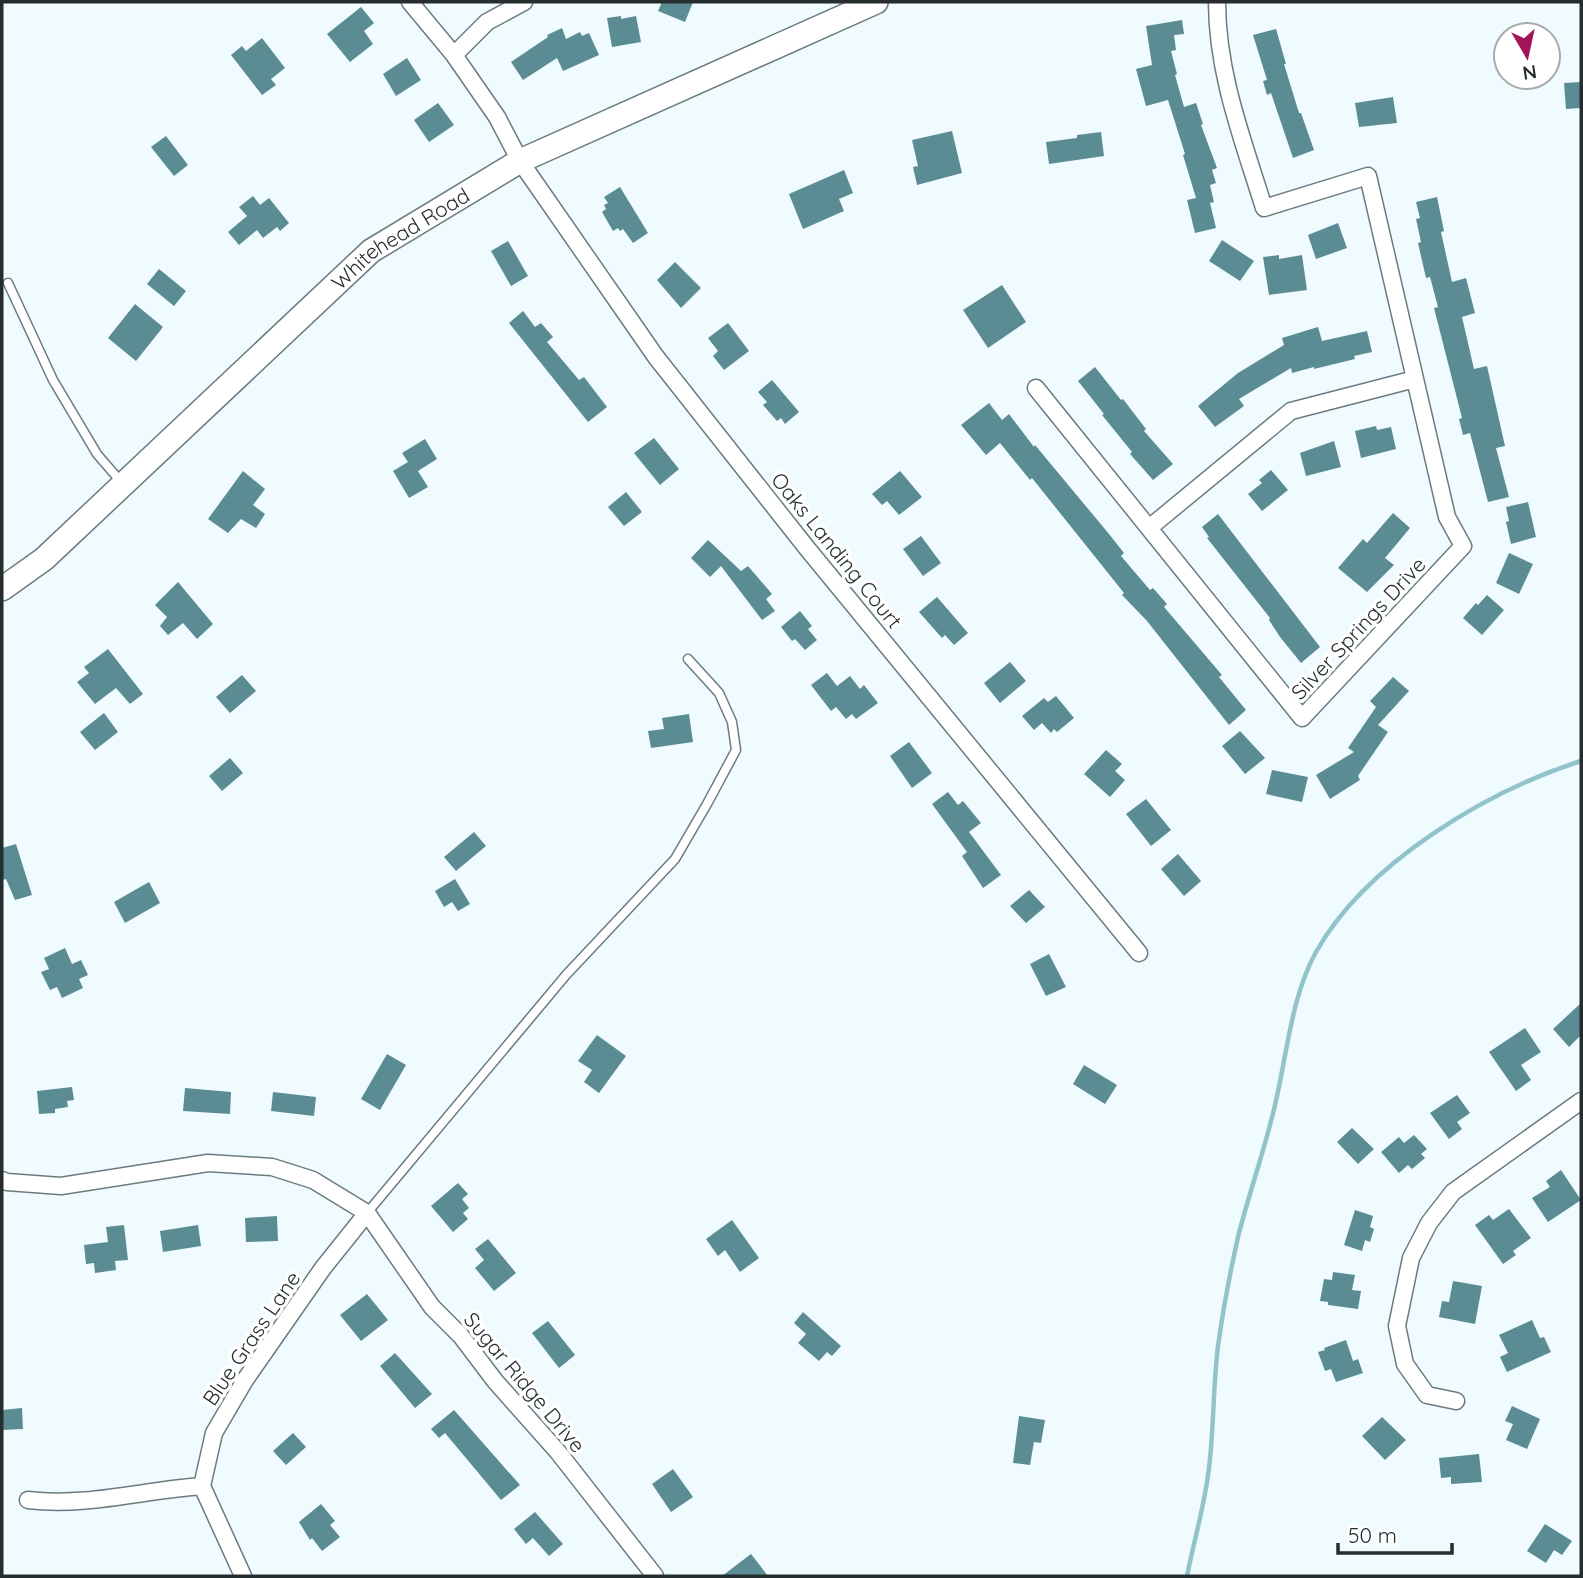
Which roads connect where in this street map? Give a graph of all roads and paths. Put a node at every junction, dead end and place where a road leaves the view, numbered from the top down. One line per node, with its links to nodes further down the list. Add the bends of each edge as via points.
1 (410, 2): 5 (street, Oaks Landing Court)
2 (524, 2): 5 (street, via 487,22)
3 (1217, 2): 8 (street, Silver Springs Drive, via 1224,77 1264,208 1368,176)
4 (871, 3): 6 (street, Whitehead Road)
5 (454, 55): 6 (street, Oaks Landing Court, via 498,117)
6 (520, 160): 10 (street, Whitehead Road, via 371,251); 14 (street, Oaks Landing Court, via 656,357)
7 (8, 282): 10 (lane, via 52,380 97,454)
8 (1415, 379): 11 (street, via 1291,411); 11 (street, Silver Springs Drive, via 1447,517 1463,547 1302,718)
9 (1036, 388): 11 (street, Silver Springs Drive)
10 (124, 485): 12 (street, Whitehead Road, via 44,559)
11 (1149, 528)
12 (2, 589)
13 (688, 659): 17 (lane, via 719,693 732,722 736,750 707,804 675,859 566,975)
14 (1139, 953)
15 (1581, 1101): 18 (street, via 1453,1192 1429,1223 1411,1258 1397,1326 1405,1364 1427,1395)
16 (2, 1180): 17 (street, via 54,1186 208,1163 272,1167 313,1180)
17 (368, 1213): 19 (street, Blue Grass Lane, via 323,1268 245,1380 214,1433); 22 (street, Sugar Ridge Drive, via 432,1307 558,1452)
18 (1456, 1401)
19 (202, 1486): 20 (street, via 130,1497 51,1503); 21 (street)
20 (28, 1500)
21 (243, 1576)
22 (655, 1576)

